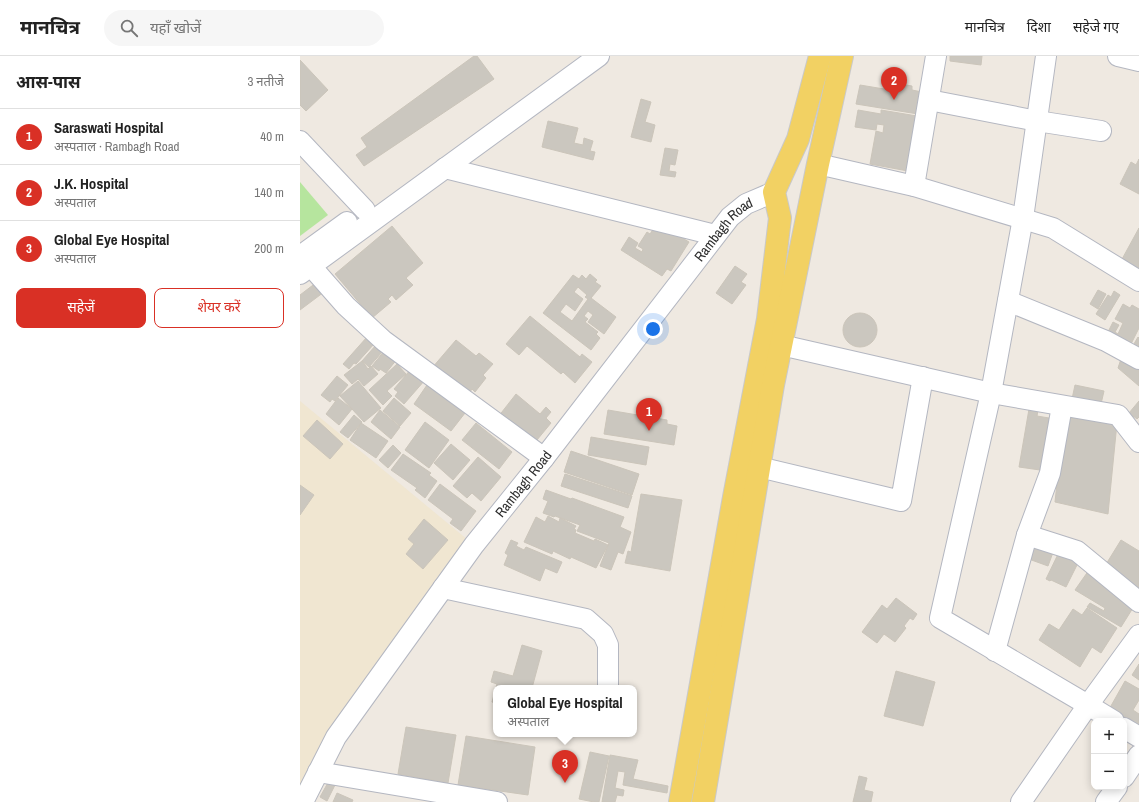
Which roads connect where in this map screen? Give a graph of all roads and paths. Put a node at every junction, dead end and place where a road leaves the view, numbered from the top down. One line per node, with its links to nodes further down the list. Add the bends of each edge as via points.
1 (576, 56): 18 (street)
2 (599, 56): 15 (street)
3 (820, 56): 12 (main road)
4 (842, 56): 14 (main road)
5 (936, 56): 9 (street)
6 (1046, 56): 10 (street)
7 (1118, 56): 8 (street)
8 (1139, 61)
9 (929, 100): 10 (street); 16 (street)
10 (1037, 121): 11 (street); 20 (street)
11 (1101, 131)
12 (798, 139): 14 (main road, via 808,141); 17 (main road)
13 (300, 141): 18 (street)
14 (820, 155): 16 (street); 21 (main road)
15 (445, 168): 22 (street); 23 (street)
16 (914, 186): 20 (street)
17 (774, 192): 19 (main road); 22 (street, Rambagh Road, via 746,204 730,217)
18 (365, 210): 23 (street)
19 (780, 218): 21 (main road, via 788,221); 50 (main road, via 768,319)
20 (1023, 218): 24 (street, via 1053,228); 25 (street)
21 (806, 220): 26 (main road)
22 (715, 235): 32 (street, Rambagh Road)
23 (303, 263): 32 (street, via 384,341)
24 (1139, 281)
25 (1008, 300): 27 (street, via 1106,341); 29 (street)
26 (781, 345): 28 (street); 33 (main road)
27 (1139, 359)
28 (923, 378): 29 (street); 33 (street, via 901,501)
29 (991, 393): 30 (street); 38 (street, via 940,618)
30 (1062, 406): 31 (street, via 1118,415); 34 (street, via 1050,473)
31 (1139, 442)
32 (544, 458): 35 (street, Rambagh Road)
33 (759, 467): 51 (main road)
34 (1027, 535): 36 (street, via 1077,551); 38 (street)
35 (443, 588): 39 (street, via 586,619 603,634 608,645); 45 (street, Rambagh Road, via 336,737)
36 (1139, 602)
37 (1139, 635): 40 (street)
38 (995, 651): 40 (street)
39 (608, 685)
40 (1088, 705): 41 (street); 52 (street)
41 (1109, 718)
42 (1127, 730): 43 (street)
43 (1139, 737)
44 (1139, 755): 46 (street)
45 (318, 772): 48 (street, Rambagh Road); 49 (street)
46 (1127, 773)
47 (1115, 790): 53 (street)
48 (303, 802)
49 (497, 802)
50 (680, 802)
51 (703, 802)
52 (1022, 802)
53 (1106, 802)

